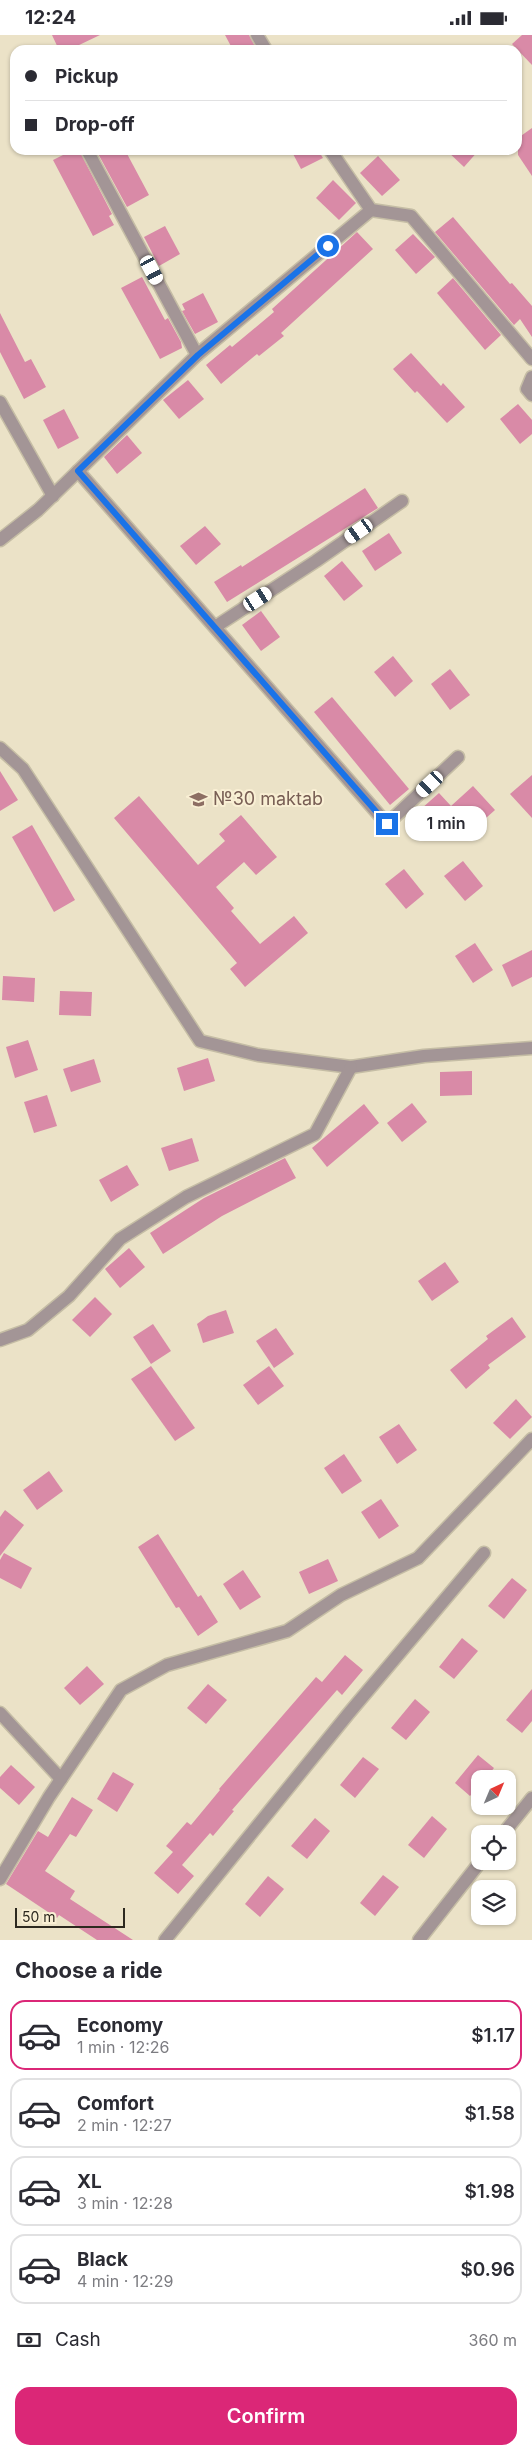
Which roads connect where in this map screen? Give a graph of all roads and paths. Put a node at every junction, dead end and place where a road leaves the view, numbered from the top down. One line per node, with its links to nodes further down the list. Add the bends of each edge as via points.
1 (90, 155): 4 (street)
2 (333, 155): 3 (street)
3 (371, 210): 4 (street); 5 (street, via 411,216)
4 (198, 355): 9 (street)
5 (532, 359)
6 (532, 377): 7 (street, via 527,389)
7 (532, 395)
8 (0, 402): 10 (street)
9 (78, 471): 10 (street); 13 (street)
10 (53, 495): 12 (street)
11 (402, 501): 13 (street)
12 (0, 540)
13 (215, 627): 15 (street, via 387,824)
14 (0, 748): 17 (street, via 23,769 200,1041 258,1055)
15 (458, 757)
16 (532, 1048): 17 (street)
17 (351, 1067): 18 (street, via 315,1134 186,1197 120,1239 69,1296 28,1330)
18 (0, 1340)
19 (532, 1439): 22 (street, via 418,1557 341,1595 286,1631 167,1665 121,1690)
20 (484, 1553): 27 (street)
21 (0, 1713): 22 (street)
22 (61, 1779): 26 (street)
23 (532, 1798): 24 (street)
24 (510, 1825)
25 (474, 1870): 28 (street)
26 (0, 1879)
27 (165, 1940)
28 (419, 1940)

